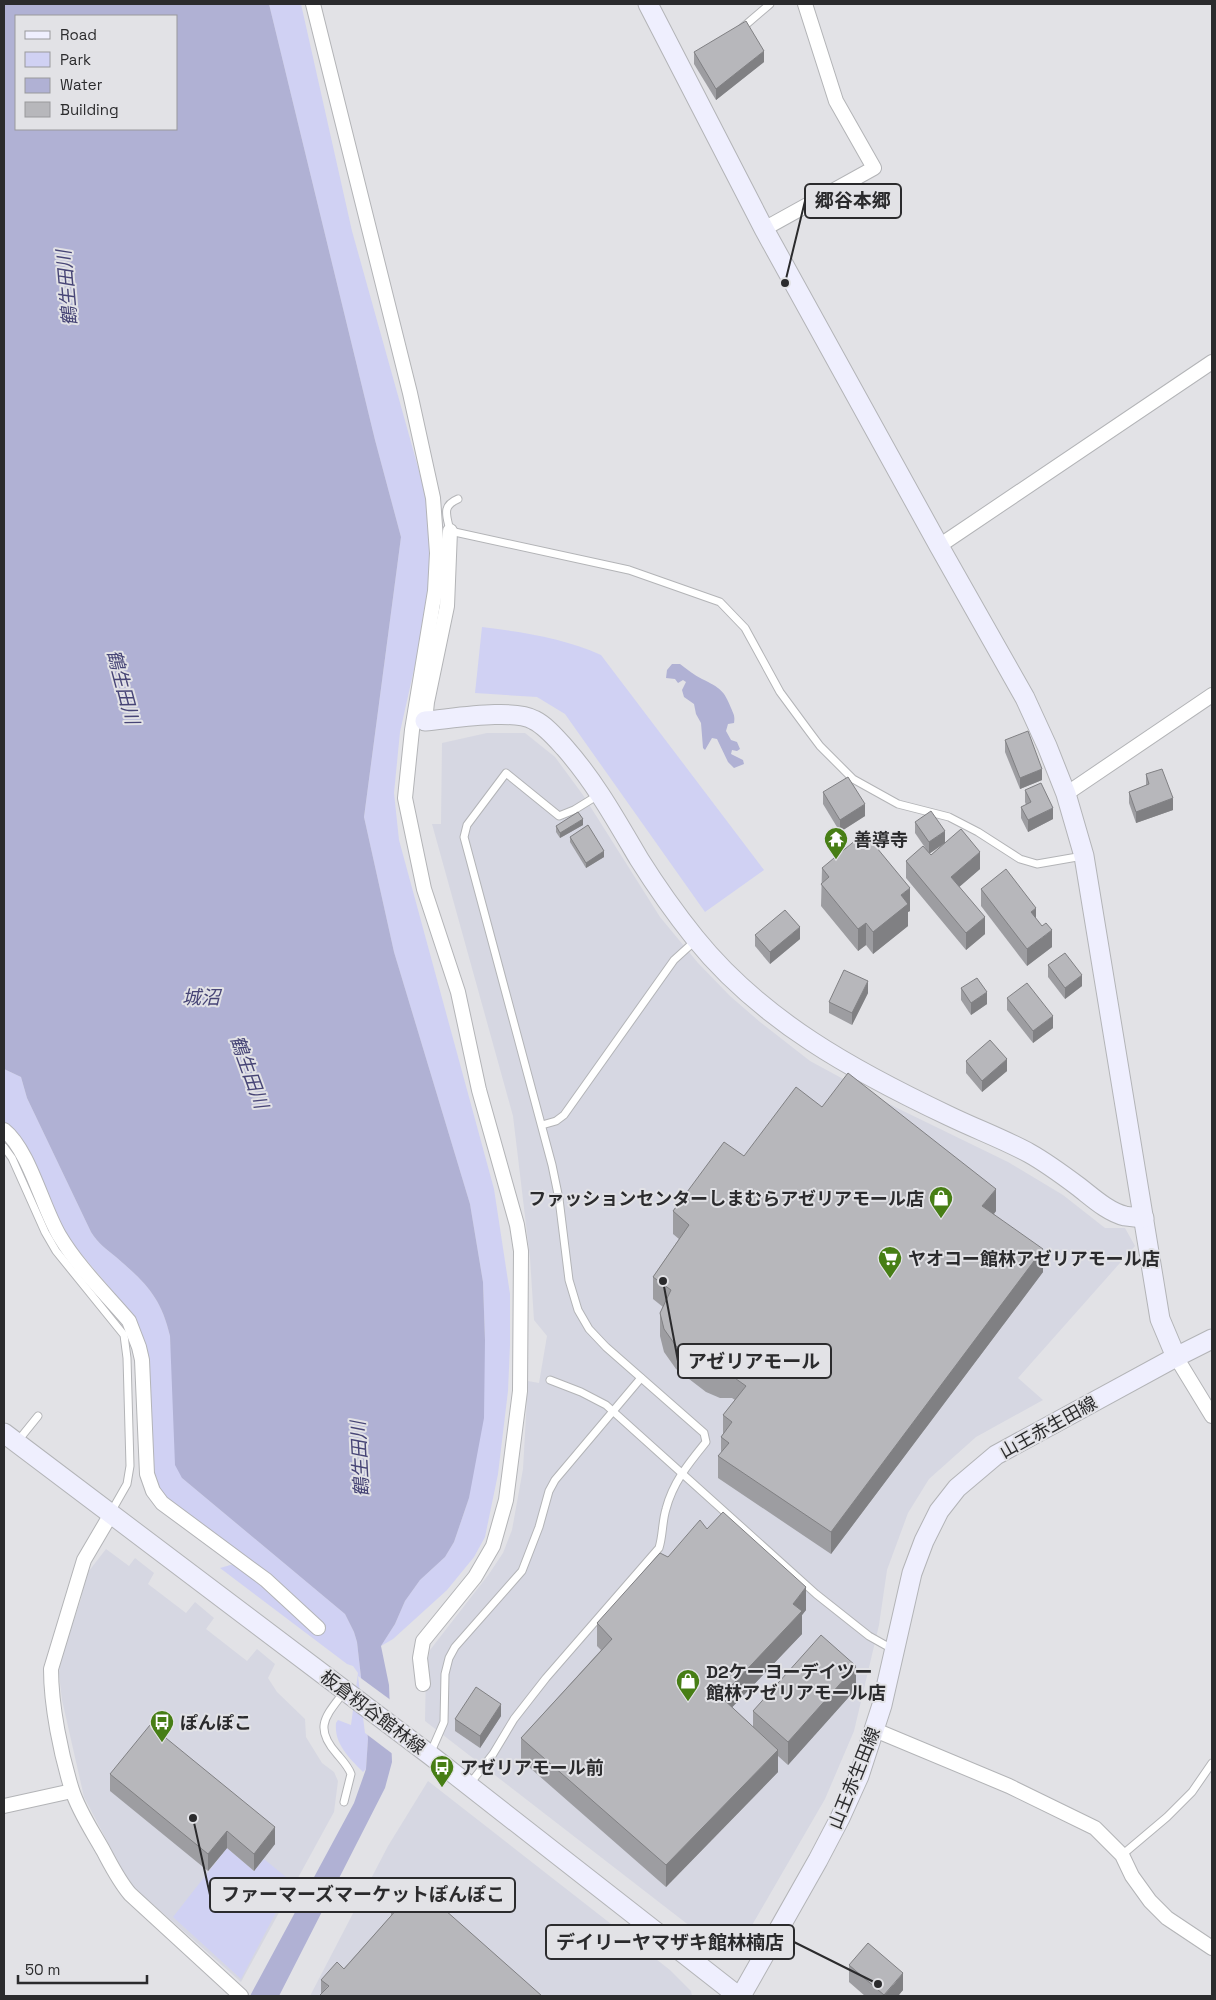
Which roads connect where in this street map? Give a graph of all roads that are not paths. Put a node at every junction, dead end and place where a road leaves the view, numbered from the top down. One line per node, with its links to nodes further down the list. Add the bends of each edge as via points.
1 (313, 4): 33 (street, via 433,498 437,552 435,591 412,730 405,798 424,889 458,992 479,1090 517,1225 520,1251 520,1390 506,1500 493,1546 475,1577 423,1641 420,1658)
2 (648, 4): 6 (street)
3 (770, 4): 5 (lane)
4 (805, 4): 6 (street, via 836,101 874,168)
5 (732, 34)
6 (764, 229): 10 (street)
7 (1212, 362): 10 (street)
8 (458, 498): 9 (lane, via 446,508)
9 (450, 531): 12 (street, via 447,606); 15 (lane, via 630,570 720,602 745,628 780,692 820,746 853,779 898,804 949,817 1020,859 1037,864)
10 (939, 546): 14 (street, via 1025,698)
11 (1212, 695): 14 (street)
12 (425, 722): 13 (street, via 496,715 522,715 533,719 559,741)
13 (601, 794): 16 (street, via 659,890); 17 (lane, via 559,816 506,773 467,825 464,837)
14 (1066, 794): 15 (street)
15 (1084, 856): 20 (street)
16 (696, 940): 17 (lane, via 674,960 564,1115); 20 (street, via 746,993 823,1050 948,1116 1029,1153 1124,1216)
17 (542, 1125): 23 (lane, via 559,1199 569,1280 578,1310 589,1329)
18 (4, 1130): 31 (street, via 22,1155 67,1248 134,1332 142,1360 147,1474 153,1491 162,1503 266,1580)
19 (4, 1147): 30 (lane, via 56,1251 124,1335 130,1466 127,1484)
20 (1144, 1218): 22 (street, via 1160,1319)
21 (1212, 1339): 22 (street, 山王赤生田線)
22 (1176, 1357): 27 (street); 32 (street, 山王赤生田線, via 996,1455 957,1488 939,1511 924,1541 912,1573)
23 (641, 1378): 25 (lane); 29 (lane, via 704,1432 706,1442)
24 (550, 1380): 25 (lane, via 596,1399)
25 (614, 1411): 29 (lane); 36 (lane, via 555,1480 522,1571 455,1647 445,1674 444,1722)
26 (38, 1416): 28 (lane)
27 (1212, 1416)
28 (10, 1438): 30 (street, 板倉籾谷館林線)
29 (681, 1472): 32 (lane, via 837,1611 869,1636); 38 (lane, via 665,1511 659,1548 546,1678)
30 (111, 1514): 34 (street, 板倉籾谷館林線); 39 (street, via 84,1560 50,1669)
31 (318, 1628)
32 (894, 1650): 35 (street, 山王赤生田線)
33 (422, 1684)
34 (347, 1694): 36 (street, 板倉籾谷館林線); 40 (lane, via 329,1712 323,1728 328,1744 351,1774)
35 (875, 1730): 42 (street, via 1009,1786 1095,1828); 45 (street, 山王赤生田線, via 840,1818)
36 (430, 1755): 38 (street, 板倉籾谷館林線)
37 (1212, 1763): 42 (lane, via 1192,1792)
38 (469, 1785): 45 (street, 板倉籾谷館林線)
39 (72, 1791): 41 (street); 44 (street, via 130,1894)
40 (344, 1802)
41 (4, 1806)
42 (1122, 1855): 43 (street, via 1150,1901 1167,1918)
43 (1212, 1948)
44 (240, 1996)
45 (740, 1996)

